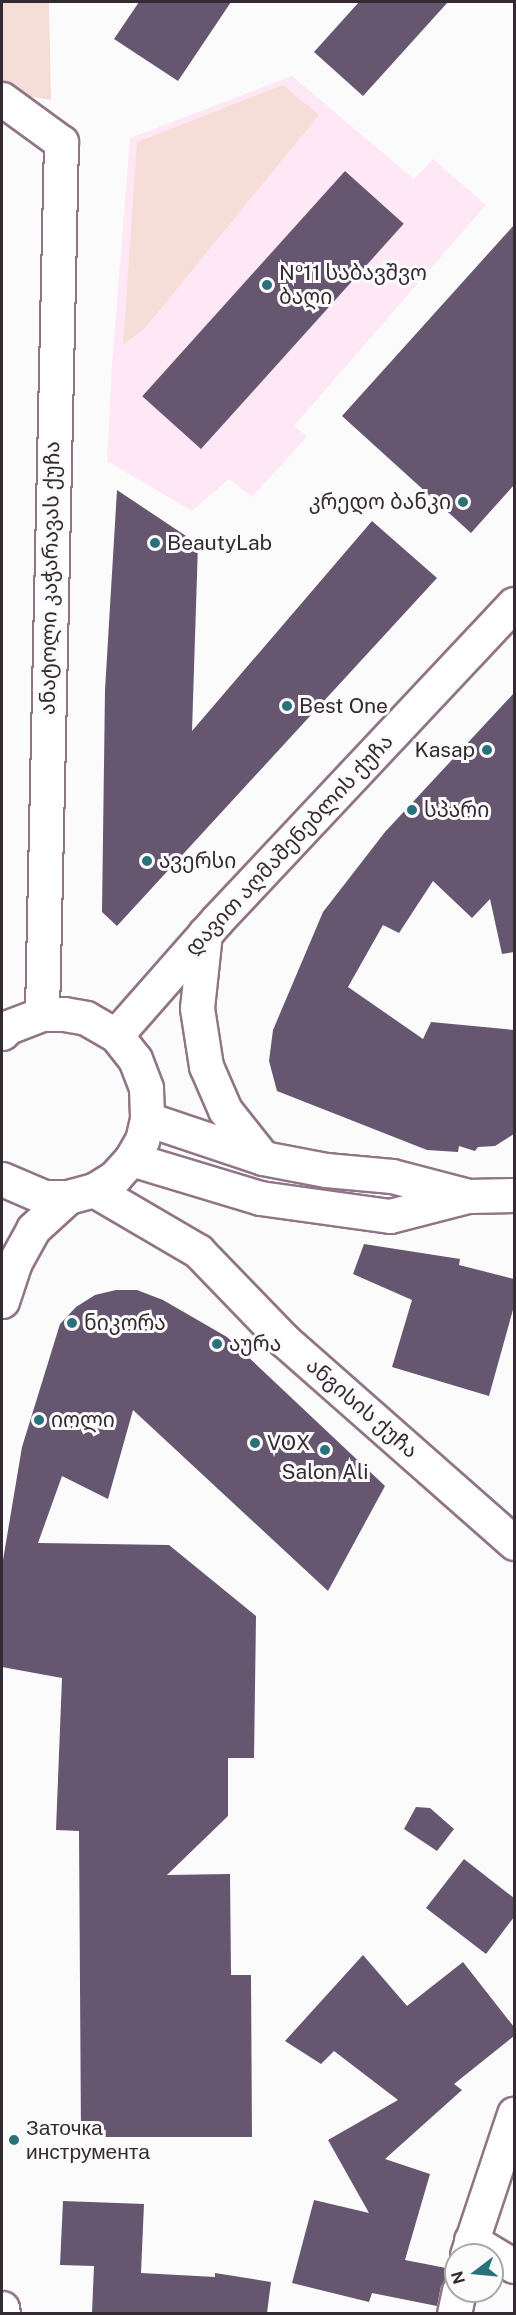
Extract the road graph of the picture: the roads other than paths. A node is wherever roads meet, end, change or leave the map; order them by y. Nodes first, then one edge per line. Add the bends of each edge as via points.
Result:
1 (2, 99) edge
2 (514, 604) edge
3 (205, 933) junction
4 (42, 1014) junction
5 (2, 1033) edge
6 (116, 1035) junction
7 (147, 1119) junction
8 (263, 1158) junction
9 (131, 1159) junction
10 (2, 1179) edge
11 (81, 1193) junction
12 (514, 1195) edge
13 (468, 1196) junction
14 (2, 1301) edge
15 (514, 1543) edge
16 (514, 2114) edge
17 (470, 2243) edge
18 (2, 2308) edge
19 (3, 2313) edge

1 - 4 street, ანატოლი კაჭარავას ქუჩა via 61,142
2 - 3 street, დავით აღმაშენებლის ქუჩა
3 - 6 street, დავით აღმაშენებლის ქუჩა
3 - 8 street via 197,1008 206,1066 225,1110
4 - 5 street
4 - 6 street via 86,1018
6 - 7 street via 135,1059 146,1088
7 - 8 street
7 - 9 street via 142,1140
8 - 13 street via 326,1170 392,1176
9 - 11 street via 115,1177
9 - 13 street via 260,1198 390,1216
10 - 11 street via 44,1197
11 - 14 street via 33,1229 15,1262
11 - 15 street, ანგისის ქუჩა via 198,1251 284,1340
12 - 13 street
16 - 17 street
18 - 19 street

